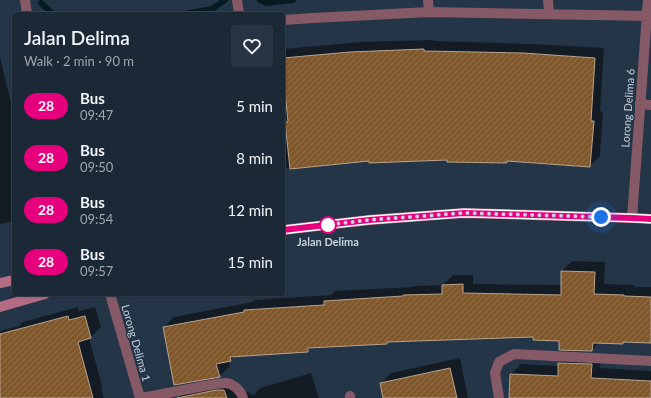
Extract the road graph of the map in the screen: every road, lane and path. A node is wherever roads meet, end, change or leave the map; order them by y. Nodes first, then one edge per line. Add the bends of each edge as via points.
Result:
1 (25, 0) edge
2 (237, 0) edge
3 (428, 0) edge
4 (548, 0) edge
5 (648, 0) edge
6 (27, 12) edge
7 (239, 12) edge
8 (429, 12) junction
9 (549, 14) junction
10 (649, 16) edge
11 (285, 20) edge
12 (640, 104) junction
13 (651, 105) edge
14 (632, 218) junction
15 (651, 219) edge
16 (285, 230) edge
17 (12, 280) edge
18 (0, 283) edge
19 (38, 296) edge
20 (111, 296) edge
21 (0, 307) edge
22 (651, 361) edge
23 (141, 398) edge
24 (243, 398) edge
25 (499, 398) edge

1 - 6 street
2 - 7 street
3 - 8 street
4 - 9 street
5 - 10 street, Lorong Delima 6
8 - 9 street
8 - 11 street
9 - 10 street
10 - 12 street, Lorong Delima 6
12 - 13 street
12 - 14 street, Lorong Delima 6
14 - 15 street
14 - 16 street via 464,213
17 - 18 street
19 - 21 street
20 - 23 street, Lorong Delima 1
22 - 25 street via 514,354 499,362 495,373
23 - 24 street via 227,383 236,387

